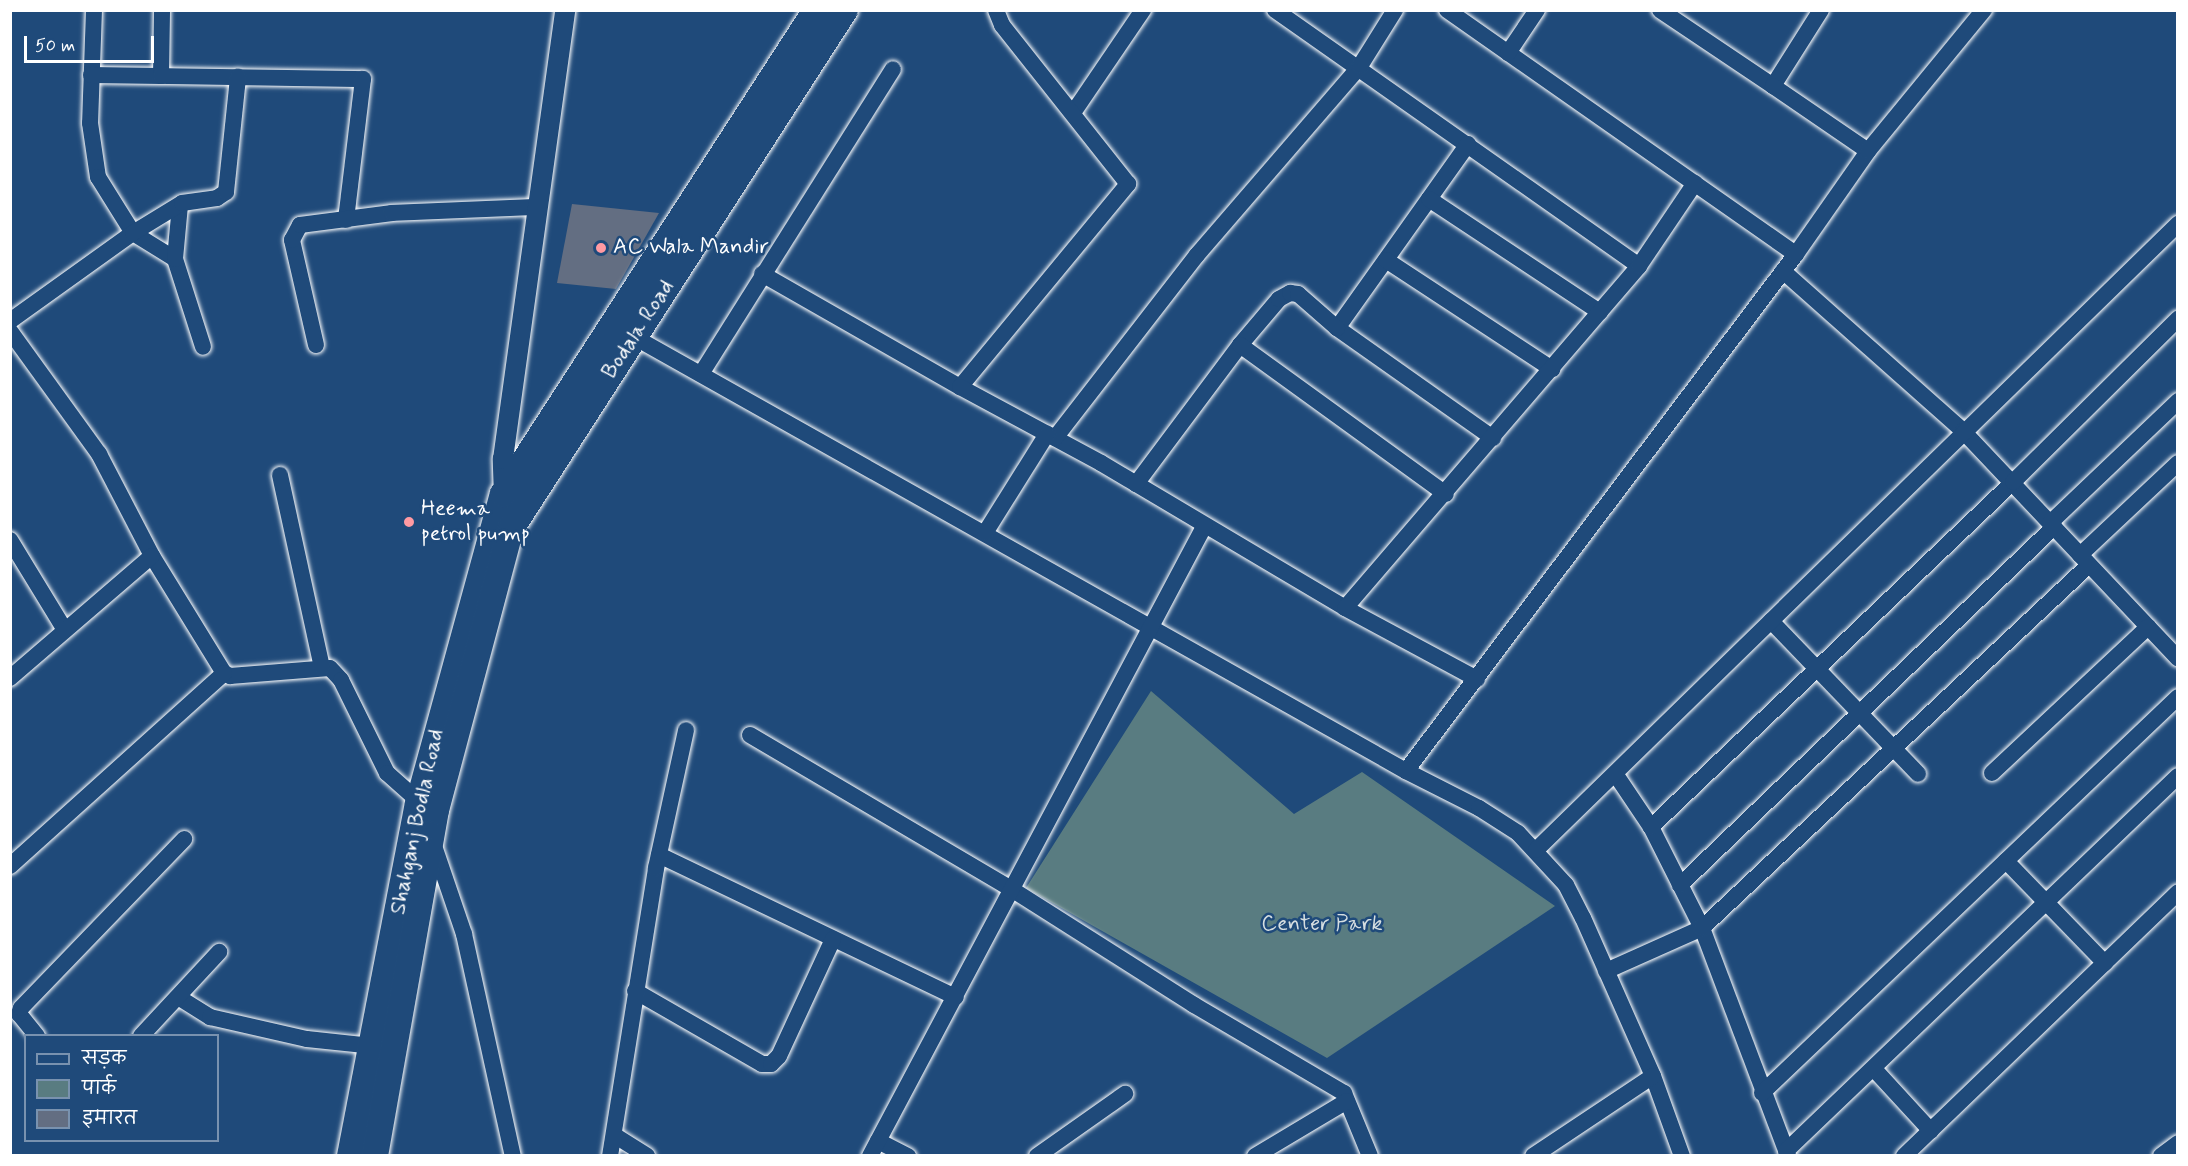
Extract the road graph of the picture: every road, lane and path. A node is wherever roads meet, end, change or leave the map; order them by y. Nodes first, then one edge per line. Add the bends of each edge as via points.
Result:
1 (94, 10) edge
2 (162, 10) edge
3 (565, 10) edge
4 (816, 10) edge
5 (845, 10) edge
6 (996, 10) edge
7 (1143, 10) edge
8 (1275, 10) edge
9 (1395, 10) edge
10 (1447, 10) edge
11 (1537, 10) edge
12 (1660, 10) edge
13 (1821, 10) edge
14 (1984, 10) edge
15 (1508, 53) junction
16 (1360, 66) junction
17 (893, 69) dead end
18 (91, 75) junction
19 (161, 76) junction
20 (238, 77) junction
21 (1773, 86) junction
22 (1073, 114) junction
23 (1468, 144) junction
24 (1868, 151) junction
25 (1695, 183) junction
26 (1429, 198) junction
27 (180, 205) junction
28 (538, 207) junction
29 (346, 220) junction
30 (2178, 225) edge
31 (133, 233) junction
32 (1796, 254) junction
33 (174, 259) junction
34 (1386, 260) junction
35 (1639, 266) junction
36 (1783, 271) junction
37 (762, 274) junction
38 (1600, 312) junction
39 (2178, 319) edge
40 (10, 321) edge
41 (1337, 328) junction
42 (10, 331) edge
43 (623, 331) junction
44 (316, 345) dead end
45 (1240, 345) junction
46 (203, 348) dead end
47 (1552, 369) junction
48 (701, 374) junction
49 (960, 387) junction
50 (2178, 401) edge
51 (1963, 431) junction
52 (1051, 436) junction
53 (1493, 438) junction
54 (2178, 463) edge
55 (280, 475) dead end
56 (2013, 482) junction
57 (1136, 484) junction
58 (503, 494) junction
59 (1446, 494) junction
60 (1205, 525) junction
61 (2052, 525) junction
62 (511, 529) junction
63 (985, 533) junction
64 (10, 540) edge
65 (152, 556) junction
66 (2085, 560) junction
67 (1345, 608) junction
68 (1771, 621) junction
69 (1151, 624) junction
70 (2148, 627) junction
71 (65, 630) junction
72 (2178, 658) edge
73 (321, 667) junction
74 (1816, 668) junction
75 (224, 673) junction
76 (10, 678) edge
77 (1476, 678) junction
78 (2178, 697) edge
79 (1860, 713) junction
80 (686, 730) dead end
81 (750, 735) dead end
82 (1892, 747) junction
83 (1407, 771) junction
84 (1992, 773) dead end
85 (1918, 774) dead end
86 (1616, 775) junction
87 (2178, 776) edge
88 (427, 807) junction
89 (1651, 827) junction
90 (431, 837) junction
91 (184, 839) dead end
92 (1536, 850) junction
93 (659, 855) junction
94 (2006, 861) junction
95 (10, 866) edge
96 (1680, 885) junction
97 (1013, 890) junction
98 (2178, 892) edge
99 (2047, 903) junction
100 (1702, 928) junction
101 (833, 939) junction
102 (219, 952) dead end
103 (2105, 963) junction
104 (1606, 971) junction
105 (635, 991) junction
106 (178, 997) junction
107 (956, 997) junction
108 (36, 1034) edge
109 (142, 1034) edge
110 (372, 1046) junction
111 (1874, 1069) junction
112 (1653, 1076) junction
113 (1762, 1093) junction
114 (1125, 1094) dead end
115 (1347, 1101) junction
116 (1931, 1131) junction
117 (614, 1135) junction
118 (2178, 1143) edge
119 (874, 1148) edge
120 (1787, 1153) edge
121 (350, 1155) edge
122 (375, 1155) edge
123 (513, 1155) edge
124 (610, 1155) edge
125 (647, 1155) edge
126 (908, 1155) edge
127 (1036, 1155) edge
128 (1255, 1155) edge
129 (1370, 1155) edge
130 (1533, 1155) edge
131 (1682, 1155) edge
132 (1904, 1155) edge
133 (2161, 1155) edge

1 - 18 street
2 - 19 street
3 - 28 street
4 - 43 main road, Bodala Road
5 - 43 main road, Bodala Road
6 - 22 street via 1002,25
7 - 22 street
8 - 16 street
9 - 16 street
10 - 15 street
11 - 15 street
12 - 21 street
13 - 21 street
14 - 24 street
15 - 25 street
16 - 23 street
16 - 52 street via 1197,255
17 - 37 street
18 - 19 street
18 - 31 street via 90,123 98,177
19 - 20 street
20 - 27 street via 229,187 217,198
20 - 29 street via 363,79
21 - 24 street
22 - 49 street via 1127,181 1127,187
23 - 26 street
23 - 35 street
24 - 32 street
25 - 32 street
25 - 35 street
26 - 34 street
26 - 38 street
27 - 31 street
27 - 33 street
28 - 29 street via 392,213
28 - 58 street via 503,459
29 - 44 street via 307,222 293,233
30 - 51 street
31 - 33 street
31 - 40 street
32 - 36 street
33 - 46 street
34 - 41 street
34 - 47 street
35 - 38 street
36 - 51 street
36 - 77 street
37 - 48 street
37 - 49 street
38 - 47 street
39 - 56 street
41 - 45 street via 1298,294 1290,293 1279,298
41 - 53 street
42 - 65 street via 94,447
43 - 48 street
43 - 58 main road, Bodala Road
43 - 62 main road, Bodala Road
45 - 57 street
45 - 59 street
47 - 53 street
48 - 63 street
49 - 52 street
50 - 61 street
51 - 56 street
51 - 68 street
52 - 57 street
52 - 63 street
53 - 59 street
54 - 66 street
55 - 73 street
56 - 61 street
56 - 74 street
57 - 60 street
58 - 62 street
58 - 88 main road, Shahganj Bodla Road
59 - 67 street
60 - 67 street
60 - 69 street
61 - 66 street
61 - 79 street
62 - 88 main road, Shahganj Bodla Road
63 - 69 street
64 - 71 street
65 - 71 street
65 - 75 street
66 - 70 street
66 - 82 street
67 - 77 street
68 - 74 street
68 - 86 street
69 - 83 street
69 - 97 street
70 - 72 street
70 - 84 street
71 - 76 street
73 - 75 street via 230,676
73 - 88 street via 330,668 341,680 387,773
74 - 79 street
74 - 89 street
75 - 95 street
77 - 83 street
78 - 94 street
79 - 82 street
79 - 96 street
80 - 93 street
81 - 97 street
82 - 85 street
82 - 100 street
83 - 92 street via 1479,808
86 - 89 street
86 - 92 street
87 - 99 street
88 - 90 main road, Shahganj Bodla Road
88 - 110 main road, Shahganj Bodla Road
89 - 96 street
90 - 122 main road, Shahganj Bodla Road
90 - 123 street via 464,934
91 - 108 street via 21,1008 19,1014
92 - 104 street via 1566,885
93 - 101 street
93 - 105 street
94 - 99 street
94 - 113 street
96 - 100 street
97 - 107 street
97 - 115 street via 1194,1005 1344,1093
98 - 103 street
99 - 103 street
99 - 111 street
100 - 104 street
100 - 113 street
101 - 105 street via 771,1064 762,1064
101 - 107 street
102 - 106 street
103 - 116 street
104 - 112 street
105 - 117 street
106 - 109 street
106 - 110 street via 210,1017 306,1039
107 - 119 street
110 - 121 main road, Shahganj Bodla Road
111 - 116 street
111 - 120 street
112 - 130 street
112 - 131 street
113 - 120 street
114 - 127 street
115 - 128 street
115 - 129 street
116 - 132 street
117 - 124 street
117 - 125 street
118 - 133 street
119 - 126 street

